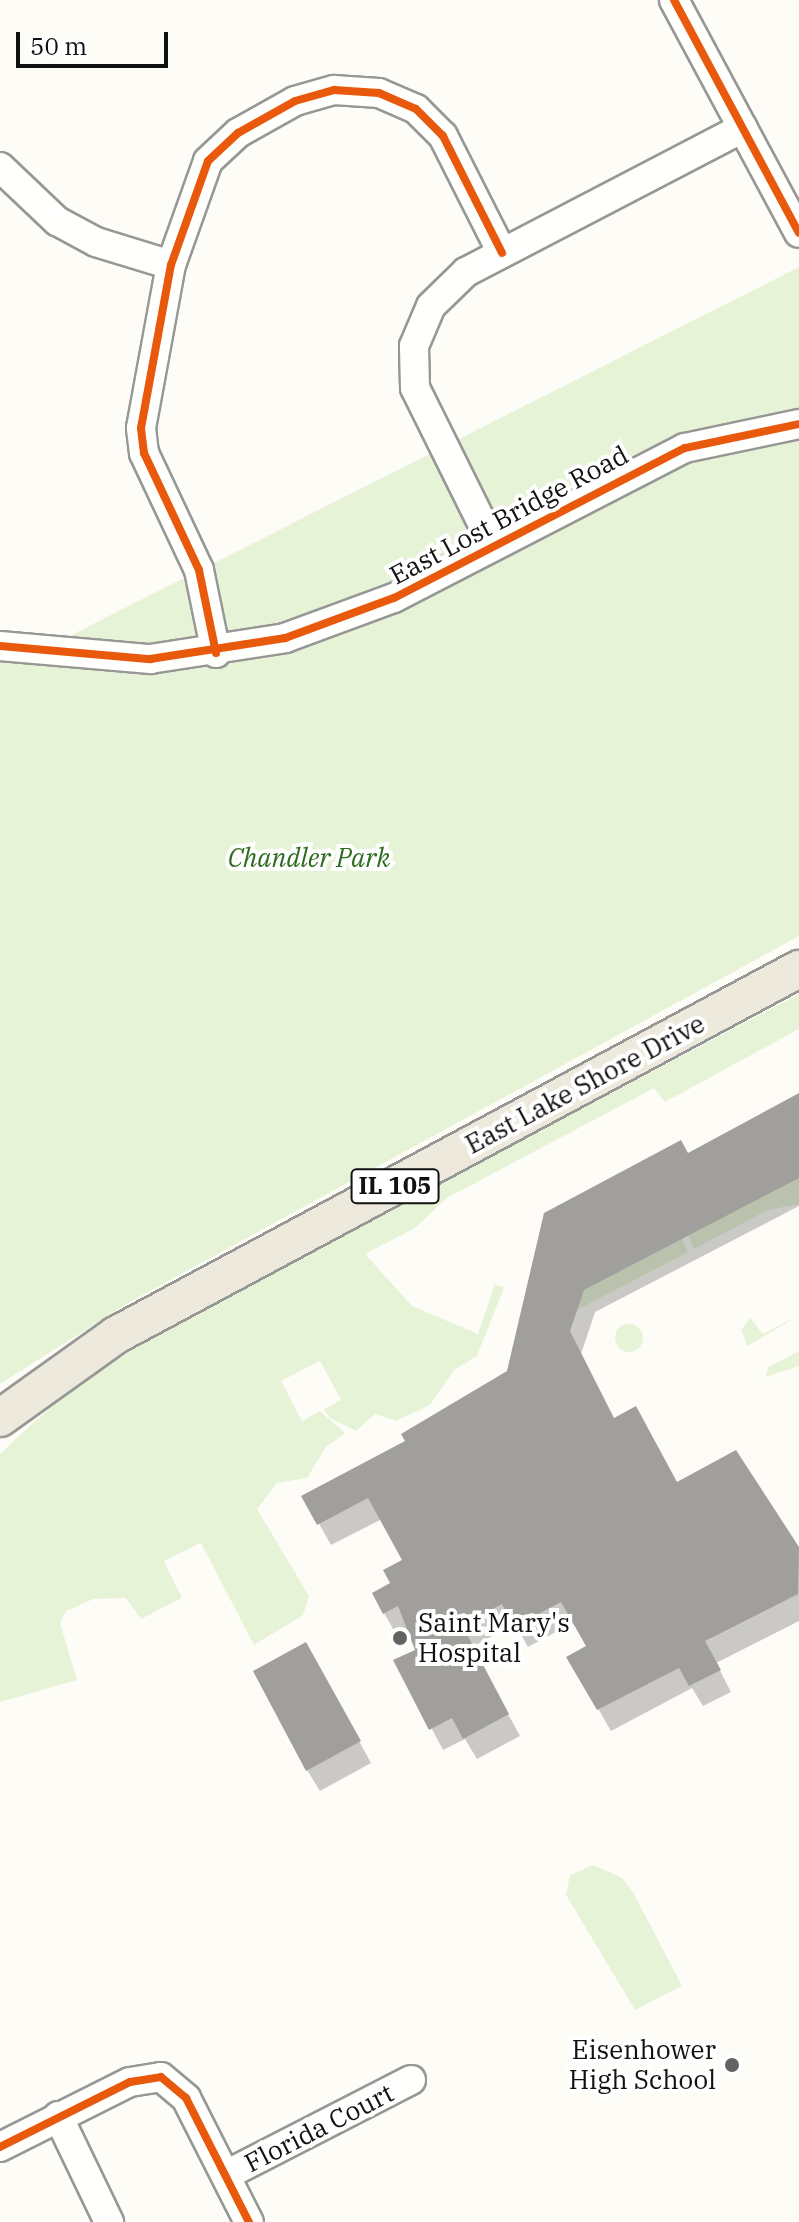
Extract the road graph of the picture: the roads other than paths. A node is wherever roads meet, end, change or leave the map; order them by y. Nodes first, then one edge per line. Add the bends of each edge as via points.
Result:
1 (674, 0) edge
2 (743, 128) junction
3 (0, 167) edge
4 (799, 233) edge
5 (502, 253) junction
6 (171, 265) junction
7 (799, 424) edge
8 (493, 545) junction
9 (0, 646) edge
10 (216, 653) junction
11 (799, 969) edge
12 (0, 1418) edge
13 (411, 2080) dead end
14 (58, 2116) junction
15 (0, 2147) edge
16 (226, 2175) junction
17 (109, 2222) edge
18 (249, 2222) edge

1 - 2 street
2 - 4 street
2 - 5 street
3 - 6 street via 57,221 96,242
5 - 6 street via 431,121 396,98 357,89 295,101 221,146 200,174
5 - 8 street via 466,272 431,306 413,366 423,410
6 - 10 street via 141,440 199,570
7 - 8 street, East Lost Bridge Road via 685,448
8 - 10 street, East Lost Bridge Road via 361,613
9 - 10 street, East Lost Bridge Road via 114,658
11 - 12 main road, East Lake Shore Drive / IL 105 via 116,1335
13 - 16 street, Florida Court
14 - 15 street
14 - 16 street via 130,2082 161,2077 186,2098
14 - 17 street
16 - 18 street

